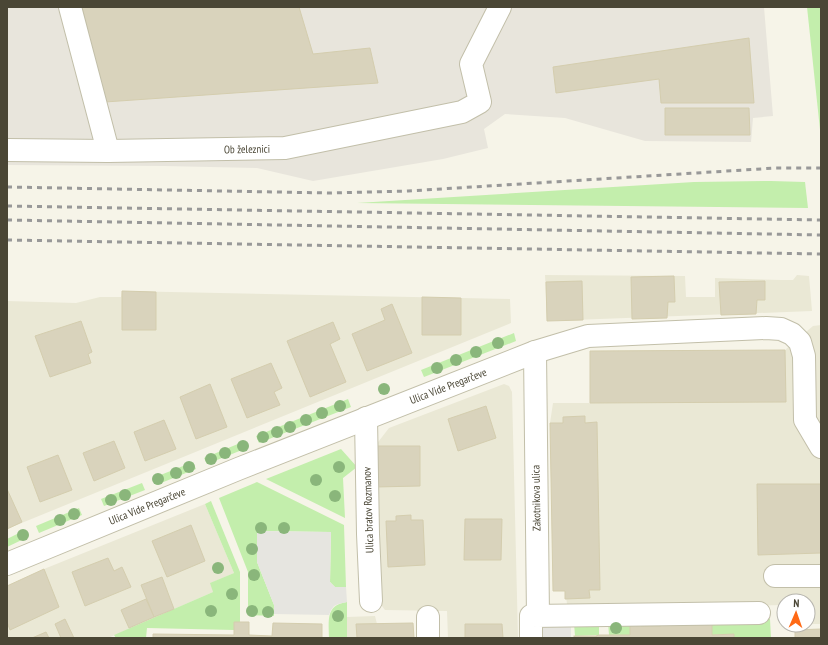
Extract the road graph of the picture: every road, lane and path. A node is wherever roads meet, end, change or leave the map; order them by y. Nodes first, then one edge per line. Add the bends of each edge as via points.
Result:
1 (70, 7) edge
2 (500, 7) edge
3 (7, 150) edge
4 (108, 151) junction
5 (534, 352) junction
6 (366, 418) junction
7 (821, 447) edge
8 (7, 564) edge
9 (775, 576) dead end
10 (821, 576) edge
11 (372, 601) dead end
12 (759, 613) dead end
13 (538, 616) junction
14 (531, 638) edge

1 - 4 street
2 - 4 street, Ob železnici via 471,64 480,102 462,112 285,148
3 - 4 street, Ob železnici
5 - 6 street, Ulica Vide Pregarčeve
5 - 7 street, Ulica Vide Pregarčeve via 588,336 781,329 792,334 800,342 804,356 805,420
5 - 13 street, Zakotnikova ulica
6 - 8 street, Ulica Vide Pregarčeve
6 - 11 street, Ulica bratov Rozmanov
9 - 10 street
12 - 13 street
13 - 14 street, Zakotnikova ulica via 531,616

